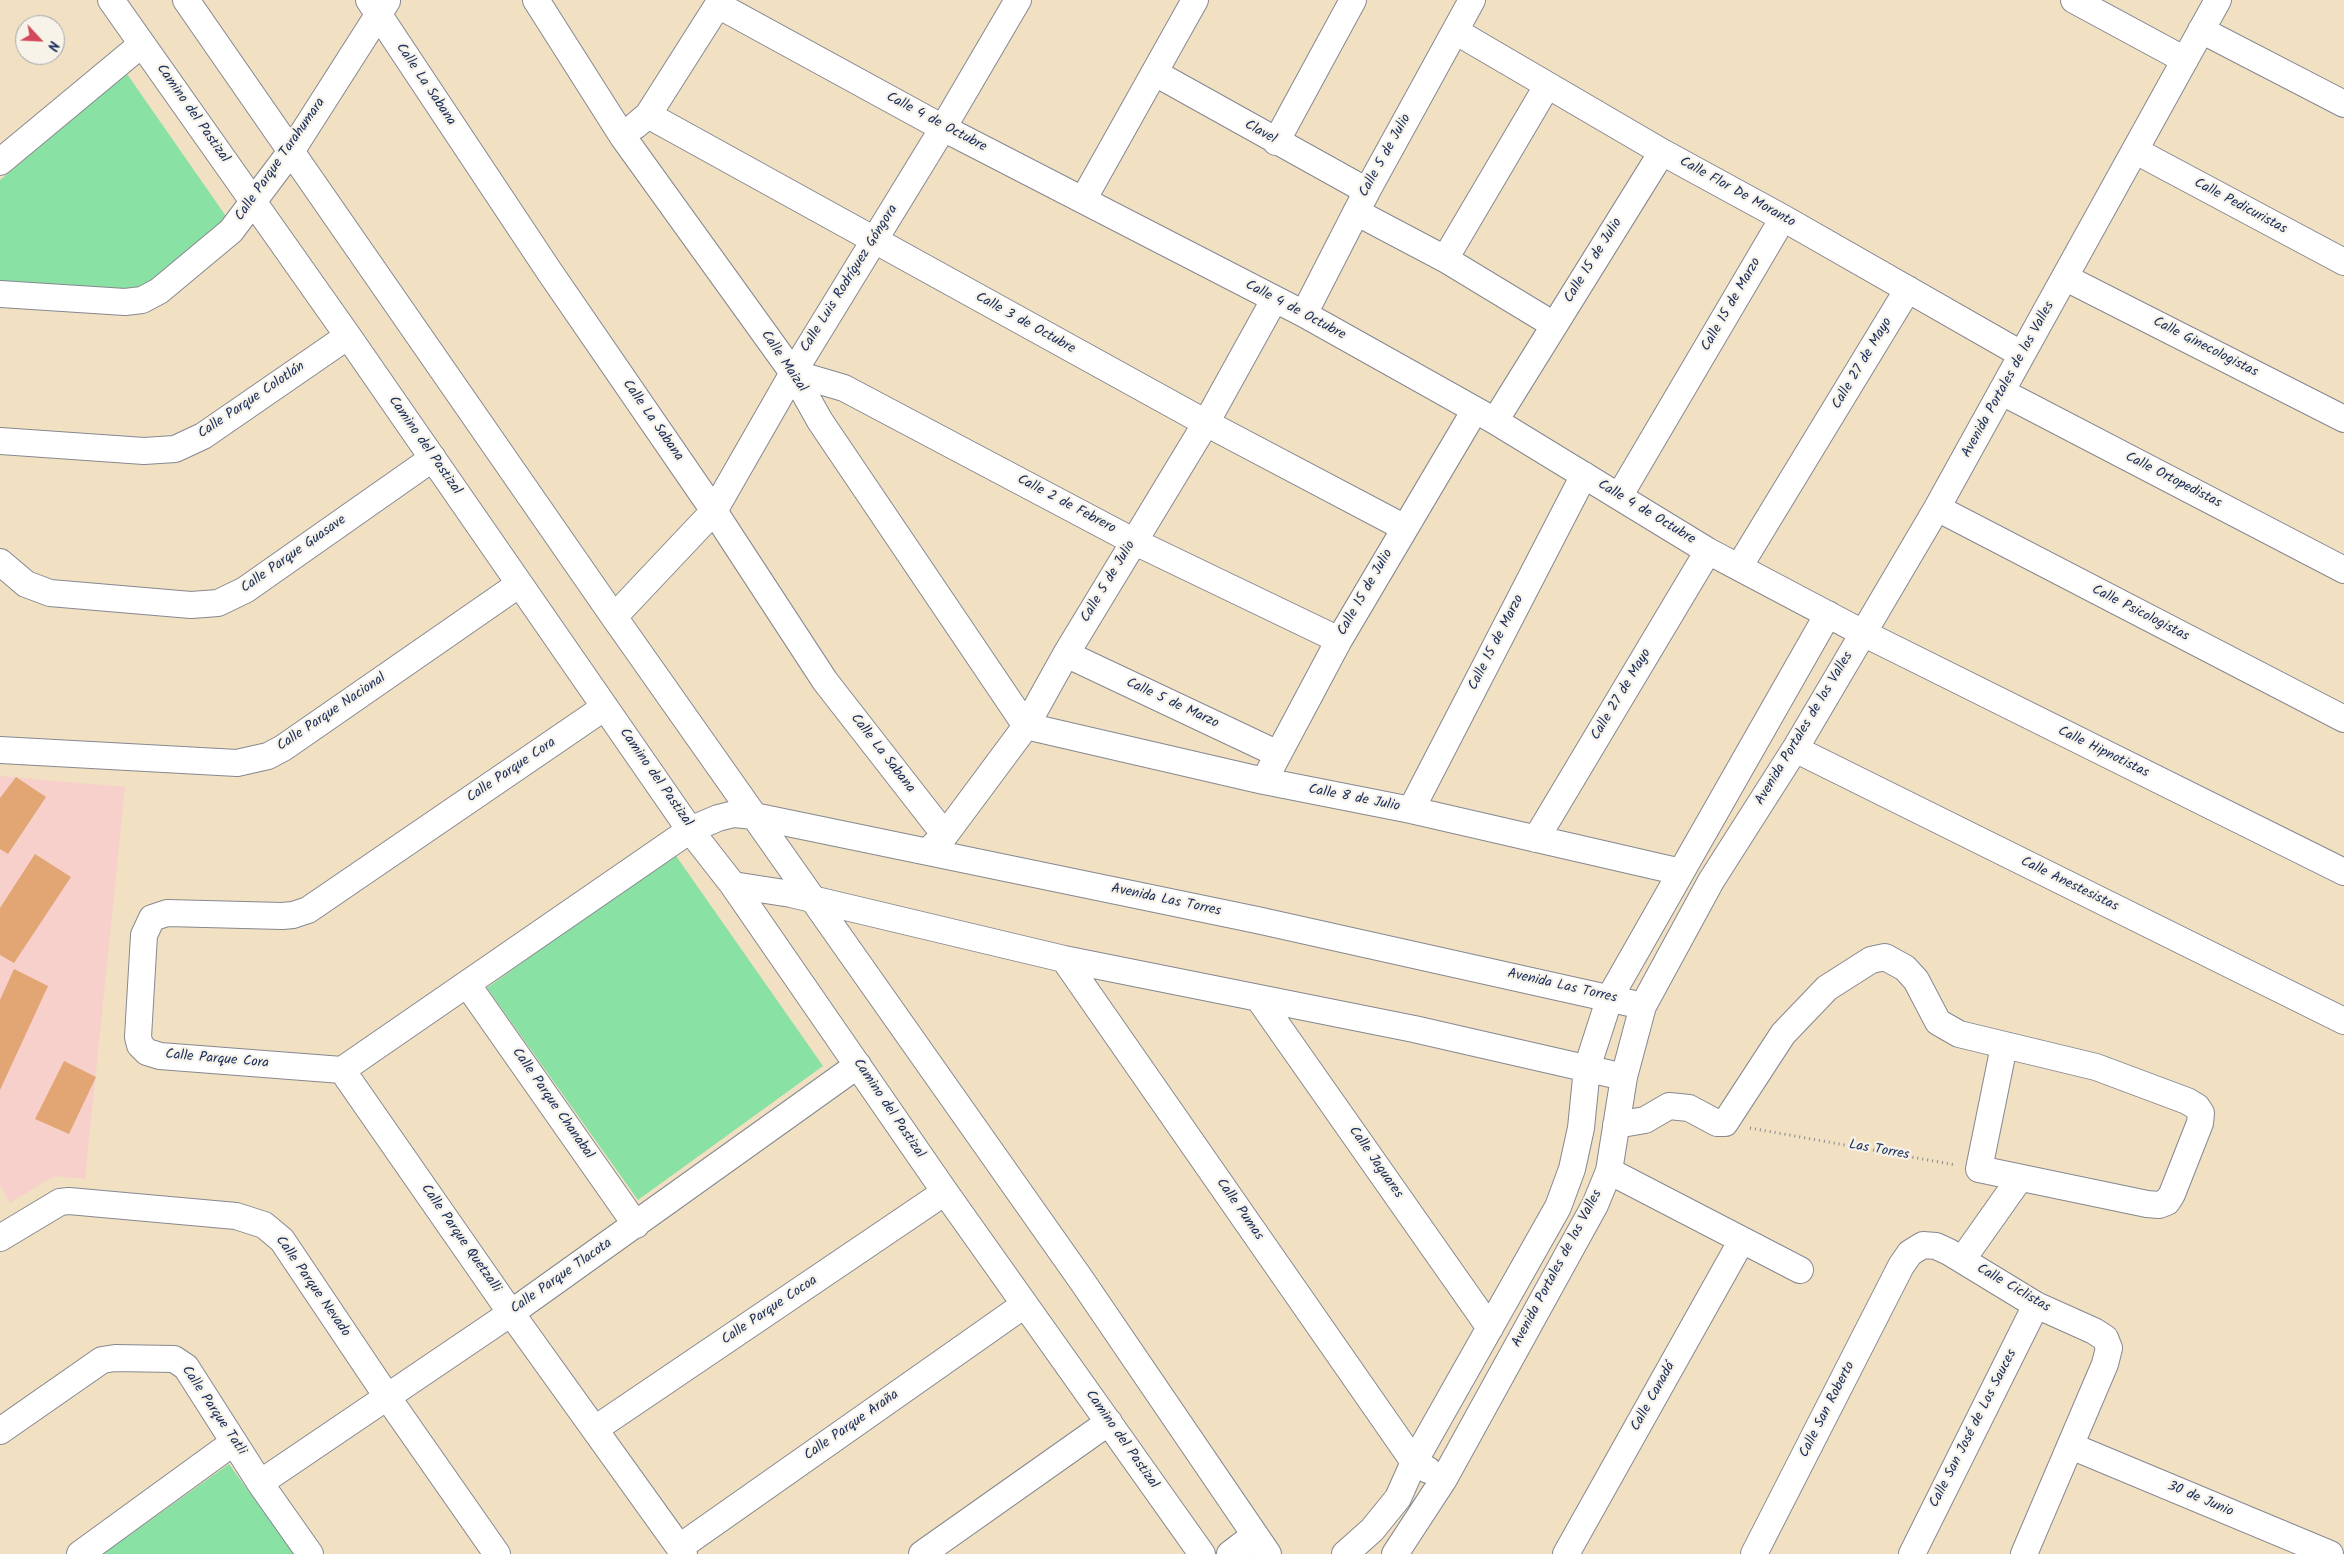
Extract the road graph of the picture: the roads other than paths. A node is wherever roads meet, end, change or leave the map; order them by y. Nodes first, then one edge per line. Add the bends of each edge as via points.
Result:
1 (111, 0) edge
2 (186, 0) edge
3 (1195, 0) edge
4 (1353, 0) edge
5 (1472, 0) edge
6 (2074, 0) edge
7 (2218, 0) edge
8 (1014, 1) edge
9 (720, 2) edge
10 (379, 5) edge
11 (546, 5) edge
12 (2201, 30) junction
13 (1455, 32) junction
14 (142, 44) junction
15 (2185, 60) junction
16 (1154, 73) junction
17 (1547, 86) junction
18 (2344, 104) edge
19 (648, 115) junction
20 (943, 128) junction
21 (623, 136) junction
22 (1276, 142) junction
23 (292, 150) junction
24 (1662, 152) junction
25 (2136, 152) junction
26 (0, 162) edge
27 (1082, 200) junction
28 (1361, 201) junction
29 (253, 202) junction
30 (1783, 218) junction
31 (874, 240) junction
32 (1445, 259) junction
33 (2344, 262) edge
34 (2066, 278) junction
35 (1908, 289) junction
36 (0, 294) edge
37 (1274, 300) junction
38 (1304, 314) junction
39 (1554, 325) junction
40 (348, 336) junction
41 (2021, 354) junction
42 (793, 372) junction
43 (2002, 392) junction
44 (1485, 415) junction
45 (2344, 419) edge
46 (1206, 423) junction
47 (0, 441) edge
48 (433, 458) junction
49 (1584, 476) junction
50 (1620, 495) junction
51 (1936, 508) junction
52 (714, 511) junction
53 (1405, 528) junction
54 (1133, 541) junction
55 (1708, 551) junction
56 (0, 562) edge
57 (1739, 567) junction
58 (2344, 570) edge
59 (518, 585) junction
60 (1828, 614) junction
61 (614, 617) junction
62 (1863, 633) junction
63 (1339, 640) junction
64 (1066, 654) junction
65 (605, 707) junction
66 (2344, 719) edge
67 (1026, 726) junction
68 (1795, 749) junction
69 (0, 750) edge
70 (1278, 754) junction
71 (1264, 781) junction
72 (1411, 810) junction
73 (754, 816) junction
74 (690, 830) junction
75 (1536, 839) junction
76 (936, 843) junction
77 (1681, 872) junction
78 (2344, 872) edge
79 (733, 885) junction
80 (813, 901) junction
81 (1064, 959) junction
82 (467, 984) junction
83 (1610, 997) junction
84 (1259, 999) junction
85 (1643, 1006) junction
86 (2344, 1021) edge
87 (2004, 1046) junction
88 (858, 1065) junction
89 (1587, 1068) junction
90 (342, 1070) junction
91 (1624, 1077) junction
92 (1616, 1126) junction
93 (1609, 1171) junction
94 (2020, 1178) junction
95 (945, 1192) junction
96 (636, 1225) junction
97 (2, 1232) edge
98 (1742, 1240) junction
99 (1962, 1260) junction
100 (1901, 1266) joint
101 (1800, 1270) dead end
102 (2036, 1304) junction
103 (1024, 1305) junction
104 (512, 1313) junction
105 (1490, 1328) junction
106 (388, 1398) junction
107 (1109, 1422) junction
108 (595, 1430) junction
109 (0, 1431) edge
110 (234, 1442) junction
111 (2071, 1446) junction
112 (1414, 1462) junction
113 (1444, 1479) junction
114 (260, 1483) junction
115 (1262, 1544) edge
116 (682, 1551) edge
117 (1397, 1553) edge
118 (80, 1554) edge
119 (310, 1554) edge
120 (497, 1554) edge
121 (922, 1554) edge
122 (1202, 1554) edge
123 (1230, 1554) edge
124 (1345, 1554) edge
125 (1566, 1554) edge
126 (1754, 1554) edge
127 (1912, 1554) edge
128 (2024, 1554) edge
129 (2330, 1554) edge

1 - 14 street, Camino del Pastizal
2 - 23 street
3 - 16 street
4 - 22 street
5 - 13 street, Calle 5 de Julio
6 - 15 street
7 - 12 street, Avenida Portales de los Valles
8 - 20 street, Calle Luis Rodríguez Góngora
9 - 19 street
9 - 20 street, Calle 4 de Octubre
10 - 23 street, Calle Parque Tarahumara
10 - 52 street, Calle La Sabana via 549,271
11 - 21 street, Calle Maizal
12 - 15 street, Avenida Portales de los Valles
12 - 18 street
13 - 17 street, Calle Flor De Moranto
13 - 28 street, Calle 5 de Julio
14 - 26 street
14 - 29 street, Camino del Pastizal
15 - 25 street, Avenida Portales de los Valles
16 - 22 street, Clavel
16 - 27 street
17 - 24 street, Calle Flor De Moranto
17 - 32 street
19 - 21 street
19 - 31 street, Calle 3 de Octubre
20 - 27 street, Calle 4 de Octubre
20 - 31 street, Calle Luis Rodríguez Góngora
21 - 42 street, Calle Maizal
22 - 28 street, Clavel
23 - 29 street, Calle Parque Tarahumara
23 - 61 street
24 - 30 street, Calle Flor De Moranto
24 - 39 street, Calle 15 de Julio
25 - 33 street, Calle Pedicuristas
25 - 34 street, Avenida Portales de los Valles
27 - 37 street, Calle 4 de Octubre
28 - 32 street, Clavel
28 - 38 street, Calle 5 de Julio
29 - 36 street, Calle Parque Tarahumara via 231,231 159,291 142,300 125,302
29 - 40 street, Camino del Pastizal
30 - 35 street, Calle Flor De Moranto
30 - 50 street, Calle 15 de Marzo
31 - 42 street, Calle Luis Rodríguez Góngora
31 - 46 street, Calle 3 de Octubre
32 - 39 street, Clavel
34 - 41 street, Avenida Portales de los Valles
34 - 45 street, Calle Ginecologistas
35 - 41 street, Calle Flor De Moranto
35 - 57 street, Calle 27 de Mayo
37 - 38 street, Calle 4 de Octubre
37 - 46 street, Calle 5 de Julio
38 - 44 street, Calle 4 de Octubre
39 - 44 street, Calle 15 de Julio
40 - 47 street, Calle Parque Colotlán via 203,436 175,449 144,451
40 - 48 street, Camino del Pastizal
41 - 43 street, Avenida Portales de los Valles
42 - 52 street, Calle Luis Rodríguez Góngora
42 - 54 street, Calle 2 de Febrero via 844,388
42 - 67 street, Calle Maizal via 820,421
43 - 51 street, Avenida Portales de los Valles
43 - 58 street, Calle Ortopedistas
44 - 49 street, Calle 4 de Octubre
44 - 53 street, Calle 15 de Julio
46 - 53 street, Calle 3 de Octubre
46 - 54 street, Calle 5 de Julio
48 - 56 street, Calle Parque Guasave via 245,590 218,603 191,604 50,593 26,584
48 - 59 street, Camino del Pastizal
49 - 50 street, Calle 4 de Octubre
49 - 72 street, Calle 15 de Marzo
50 - 55 street, Calle 4 de Octubre
51 - 62 street, Avenida Portales de los Valles
51 - 66 street, Calle Psicologistas
52 - 61 street, Calle Luis Rodríguez Góngora
52 - 76 street, Calle La Sabana
53 - 63 street, Calle 15 de Julio
54 - 63 street, Calle 2 de Febrero
54 - 64 street, Calle 5 de Julio
55 - 57 street, Calle 4 de Octubre
55 - 75 street, Calle 27 de Mayo
57 - 60 street, Calle 4 de Octubre
59 - 65 street, Camino del Pastizal
59 - 69 street, Calle Parque Nacional via 268,756 237,763
60 - 62 street, Calle 4 de Octubre
60 - 77 street, Avenida Portales de los Valles
61 - 73 street
62 - 68 street, Avenida Portales de los Valles
62 - 78 street, Calle Hipnotistas
63 - 70 street, Calle 15 de Julio
64 - 67 street, Calle 5 de Julio
64 - 70 street, Calle 5 de Marzo
65 - 74 street, Camino del Pastizal
65 - 90 street, Calle Parque Cora via 308,910 293,916 167,913 149,921 144,935 138,1037 147,1052 160,1056
67 - 71 street, Calle 8 de Julio
67 - 76 street, Calle 5 de Julio
68 - 85 street, Avenida Portales de los Valles via 1711,881
68 - 86 street, Calle Anestesistas
70 - 71 street, Calle 15 de Julio
71 - 72 street, Calle 8 de Julio
72 - 75 street, Calle 8 de Julio
73 - 74 street, Avenida Las Torres via 734,814
73 - 76 street, Avenida Las Torres
73 - 80 street
74 - 79 street, Camino del Pastizal
74 - 82 street
75 - 77 street, Calle 8 de Julio
76 - 83 street, Avenida Las Torres via 1258,920
77 - 83 street, Avenida Portales de los Valles
79 - 80 street
79 - 88 street, Camino del Pastizal
80 - 81 street
80 - 115 street via 1082,1281
81 - 84 street
81 - 112 street, Calle Pumas
82 - 90 street
82 - 96 street, Calle Parque Chanabal
83 - 85 street, Avenida Las Torres
83 - 89 street, Avenida Portales de los Valles
84 - 89 street via 1414,1029
84 - 105 street, Calle Jaguares
85 - 91 street, Avenida Portales de los Valles
87 - 92 street via 1960,1034 1938,1022 1916,980 1905,968 1885,957 1871,960 1827,988 1783,1034 1725,1123 1717,1123 1688,1108 1669,1106 1645,1120
87 - 94 street via 1980,1169
87 - 94 street via 2096,1067 2187,1101 2201,1113 2172,1194 2160,1205
88 - 95 street, Camino del Pastizal
88 - 96 street, Calle Parque Tlacota
89 - 91 street
89 - 105 street, Avenida Portales de los Valles via 1581,1128 1572,1169 1558,1208
90 - 104 street, Calle Parque Quetzalli
91 - 92 street, Avenida Portales de los Valles
92 - 93 street, Avenida Portales de los Valles
93 - 98 street
93 - 113 street, Avenida Portales de los Valles via 1595,1206
94 - 99 street
95 - 103 street, Camino del Pastizal
95 - 108 street, Calle Parque Cocoa
96 - 104 street, Calle Parque Tlacota
97 - 106 street, Calle Parque Nevado via 68,1201 254,1220 282,1240
98 - 101 street
98 - 125 street, Calle Canadá
99 - 100 street, Calle Ciclistas via 1936,1246 1923,1245 1910,1253
99 - 102 street, Calle Ciclistas
100 - 126 street, Calle San Roberto
102 - 111 street, Calle Ciclistas via 2094,1331 2105,1338 2110,1348
102 - 127 street, Calle San José de Los Sauces
103 - 107 street, Camino del Pastizal
103 - 116 street, Calle Parque Araña
104 - 106 street, Calle Parque Tlacota
104 - 108 street, Calle Parque Quetzalli
105 - 112 street, Avenida Portales de los Valles
106 - 114 street, Calle Parque Tlacota
106 - 120 street, Calle Parque Nevado
107 - 121 street
107 - 122 street, Camino del Pastizal
108 - 116 street, Calle Parque Quetzalli
109 - 110 street, Calle Parque Tatli via 102,1360 174,1359 186,1367
110 - 114 street, Calle Parque Tatli
110 - 118 street
111 - 128 street, Calle Ciclistas
111 - 129 street, 30 de Junio
112 - 113 street
112 - 124 street, Avenida Portales de los Valles via 1398,1498 1372,1530
113 - 117 street, Avenida Portales de los Valles
114 - 119 street, Calle Parque Tatli
115 - 123 street

